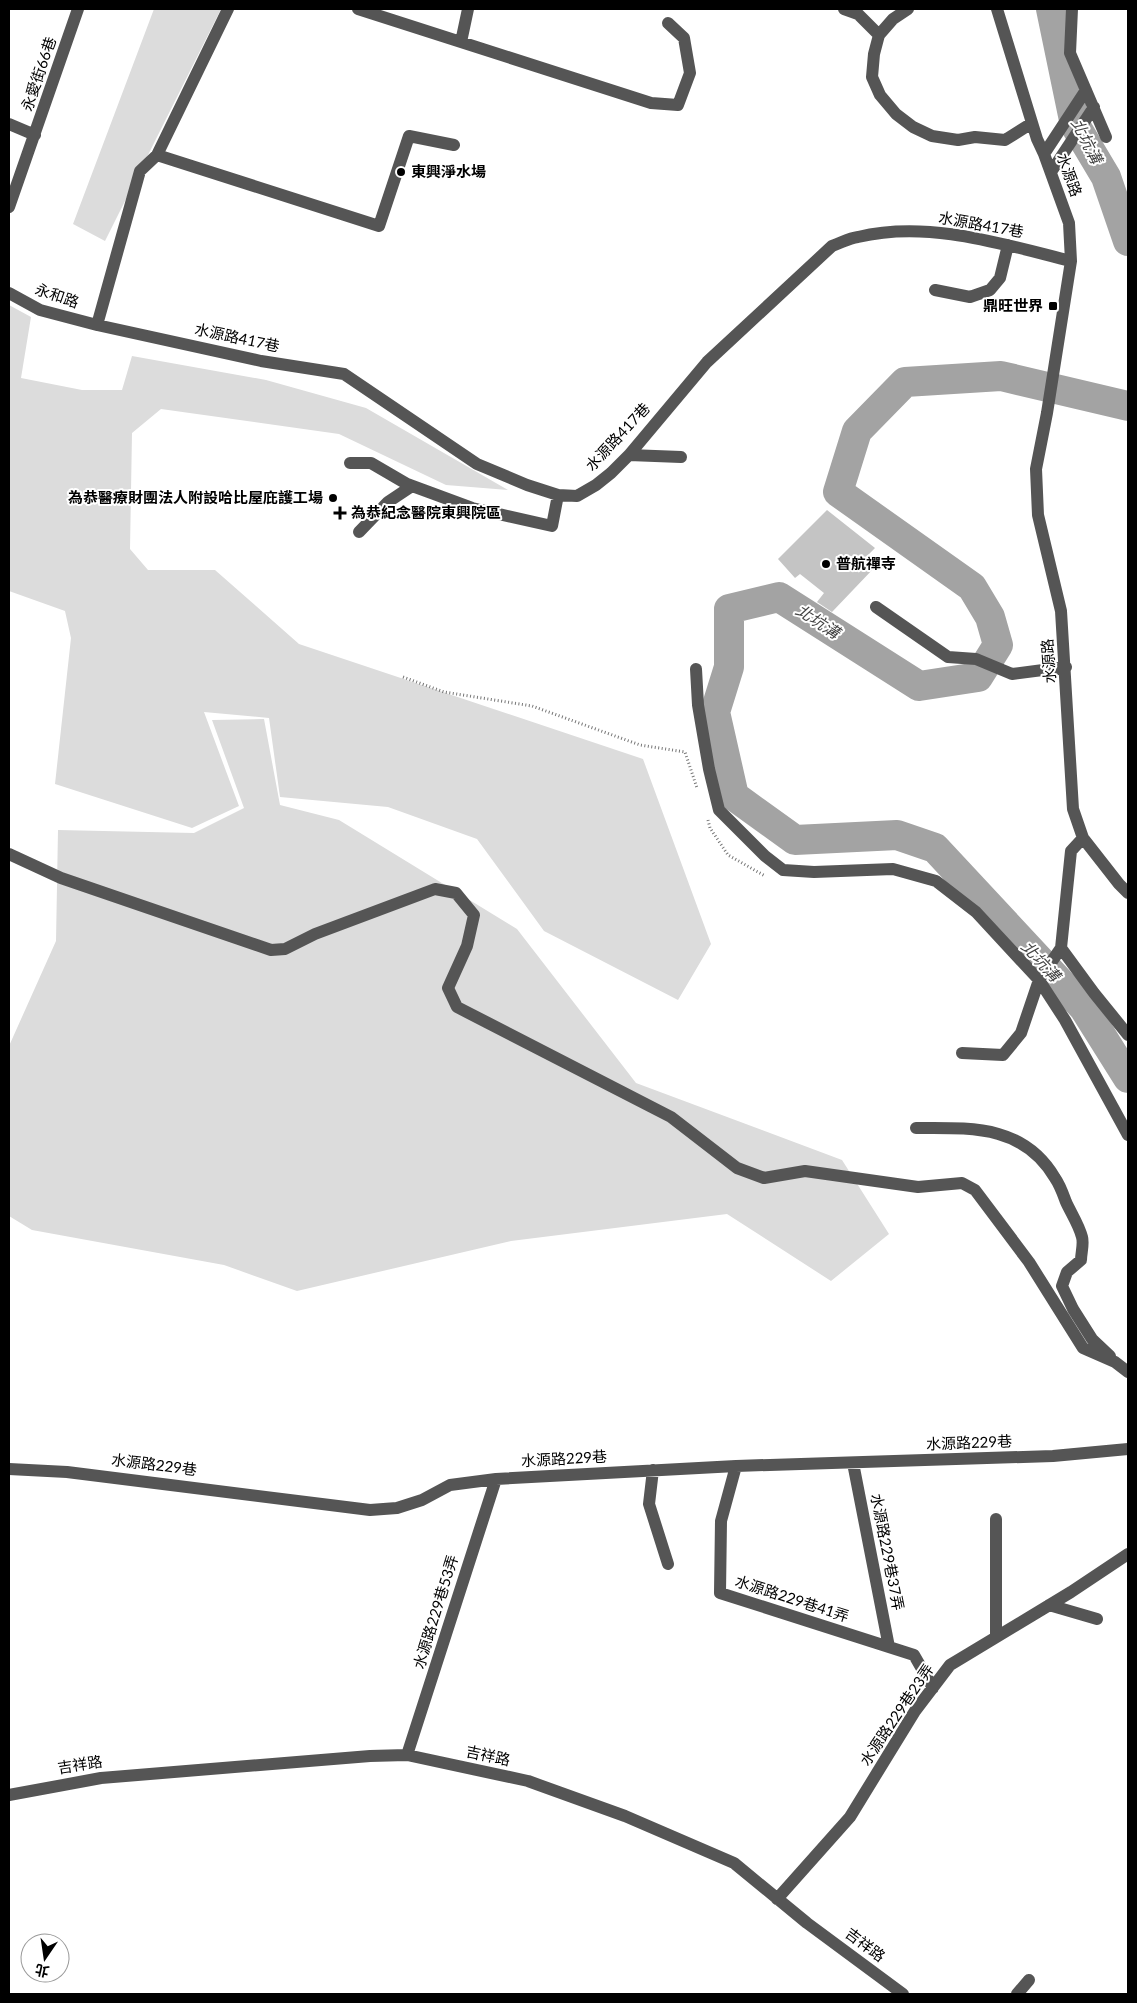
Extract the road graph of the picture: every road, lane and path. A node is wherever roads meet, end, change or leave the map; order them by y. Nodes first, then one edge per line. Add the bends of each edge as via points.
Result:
1 (78, 9) edge
2 (228, 9) edge
3 (358, 9) edge
4 (468, 9) edge
5 (844, 9) edge
6 (908, 9) edge
7 (997, 9) edge
8 (1072, 9) edge
9 (668, 23) dead end
10 (879, 35) junction
11 (461, 42) junction
12 (1086, 90) junction
13 (1094, 107) junction
14 (1032, 123) junction
15 (9, 124) edge
16 (35, 135) junction
17 (1106, 137) dead end
18 (454, 146) dead end
19 (1044, 154) junction
20 (157, 155) junction
21 (1051, 172) junction
22 (9, 207) edge
23 (1008, 245) junction
24 (1071, 261) junction
25 (935, 290) dead end
26 (9, 293) edge
27 (97, 325) junction
28 (628, 454) junction
29 (682, 457) dead end
30 (350, 463) dead end
31 (412, 486) junction
32 (558, 496) junction
33 (359, 532) dead end
34 (876, 607) dead end
35 (1066, 667) junction
36 (696, 669) dead end
37 (403, 677) dead end
38 (699, 793) dead end
39 (708, 820) dead end
40 (1083, 838) junction
41 (9, 854) edge
42 (783, 870) junction
43 (1128, 893) edge
44 (1061, 948) junction
45 (1039, 980) junction
46 (1128, 1035) edge
47 (962, 1053) dead end
48 (916, 1128) dead end
49 (1128, 1135) edge
50 (1115, 1362) junction
51 (1128, 1372) edge
52 (1128, 1449) edge
53 (853, 1462) junction
54 (736, 1466) junction
55 (9, 1469) edge
56 (653, 1470) junction
57 (496, 1479) junction
58 (996, 1519) dead end
59 (1128, 1554) edge
60 (668, 1564) dead end
61 (1049, 1605) junction
62 (1097, 1619) dead end
63 (996, 1638) junction
64 (889, 1647) junction
65 (933, 1688) junction
66 (407, 1755) junction
67 (9, 1795) edge
68 (778, 1899) junction
69 (1029, 1980) dead end
70 (903, 1994) edge
71 (1017, 1994) edge

1 - 16 street, 永愛街66巷
2 - 20 street
3 - 11 street
4 - 11 street
5 - 10 street via 858,14
6 - 10 street via 893,19
7 - 14 street, 水源路
8 - 12 street via 1070,53
9 - 11 street via 684,38 690,73 678,105 651,103
10 - 14 street via 872,77 880,95 896,114 913,127 932,136 958,140 975,137 1006,140
12 - 13 street
12 - 19 street
13 - 17 street
13 - 21 street
14 - 19 street, 水源路
15 - 16 street
16 - 22 street, 永愛街66巷
18 - 20 street via 409,136 380,226
19 - 21 street, 水源路
20 - 27 street via 140,171
21 - 24 street, 水源路 via 1069,223
23 - 24 street, 水源路417巷
23 - 25 street via 1000,278 990,290 970,297
23 - 28 street, 水源路417巷 via 935,232 905,231 857,236 832,246 707,362
24 - 35 street, 水源路 via 1036,469 1038,515 1061,611
26 - 27 street, 永和路 via 40,310
27 - 32 street, 水源路417巷 via 261,361 344,374 477,464
28 - 29 street
28 - 32 street, 水源路417巷 via 596,485 577,496
30 - 31 street via 371,463
31 - 32 street via 472,508 552,526
31 - 33 street via 388,502
34 - 35 street via 948,657 976,659 1012,674
35 - 40 street, 水源路 via 1072,809
36 - 42 street via 698,705 720,810
37 - 38 path via 444,692 532,706 640,745 685,752
39 - 42 path via 728,855 769,878
40 - 43 street, 水源路
40 - 44 street via 1071,851
41 - 50 street via 61,878 271,950 285,949 315,934 435,889 456,893 474,915 467,946 448,988 457,1006 671,1116 737,1168 764,1178 805,1171 918,1187 962,1183 975,1190 1029,1262 1083,1348
42 - 45 street via 893,869 936,882 976,912
44 - 45 street
44 - 46 street
45 - 47 street via 1021,1033 1003,1055
45 - 49 street via 1065,1020
48 - 50 street via 974,1128 992,1132 1015,1140 1044,1162 1056,1178 1082,1238 1080,1260 1067,1272 1062,1286 1092,1339
50 - 51 street
52 - 53 street, 水源路229巷 via 1053,1456
53 - 54 street, 水源路229巷
53 - 64 street, 水源路229巷37弄
54 - 56 street, 水源路229巷
54 - 64 street, 水源路229巷41弄 via 721,1521 720,1593
55 - 57 street, 水源路229巷 via 77,1473 370,1510 397,1508 422,1500 450,1485
56 - 57 street, 水源路229巷
56 - 60 street via 649,1504
57 - 66 street, 水源路229巷53弄
58 - 63 street
59 - 61 street, 水源路229巷23弄
61 - 62 street
61 - 63 street, 水源路229巷23弄
63 - 65 street, 水源路229巷23弄 via 950,1665
64 - 65 street, 水源路229巷41弄 via 914,1655
65 - 68 street, 水源路229巷23弄 via 915,1711 850,1818
66 - 67 street, 吉祥路 via 101,1778
66 - 68 street, 吉祥路 via 528,1781 624,1816 734,1863
68 - 70 street, 吉祥路
69 - 71 street

